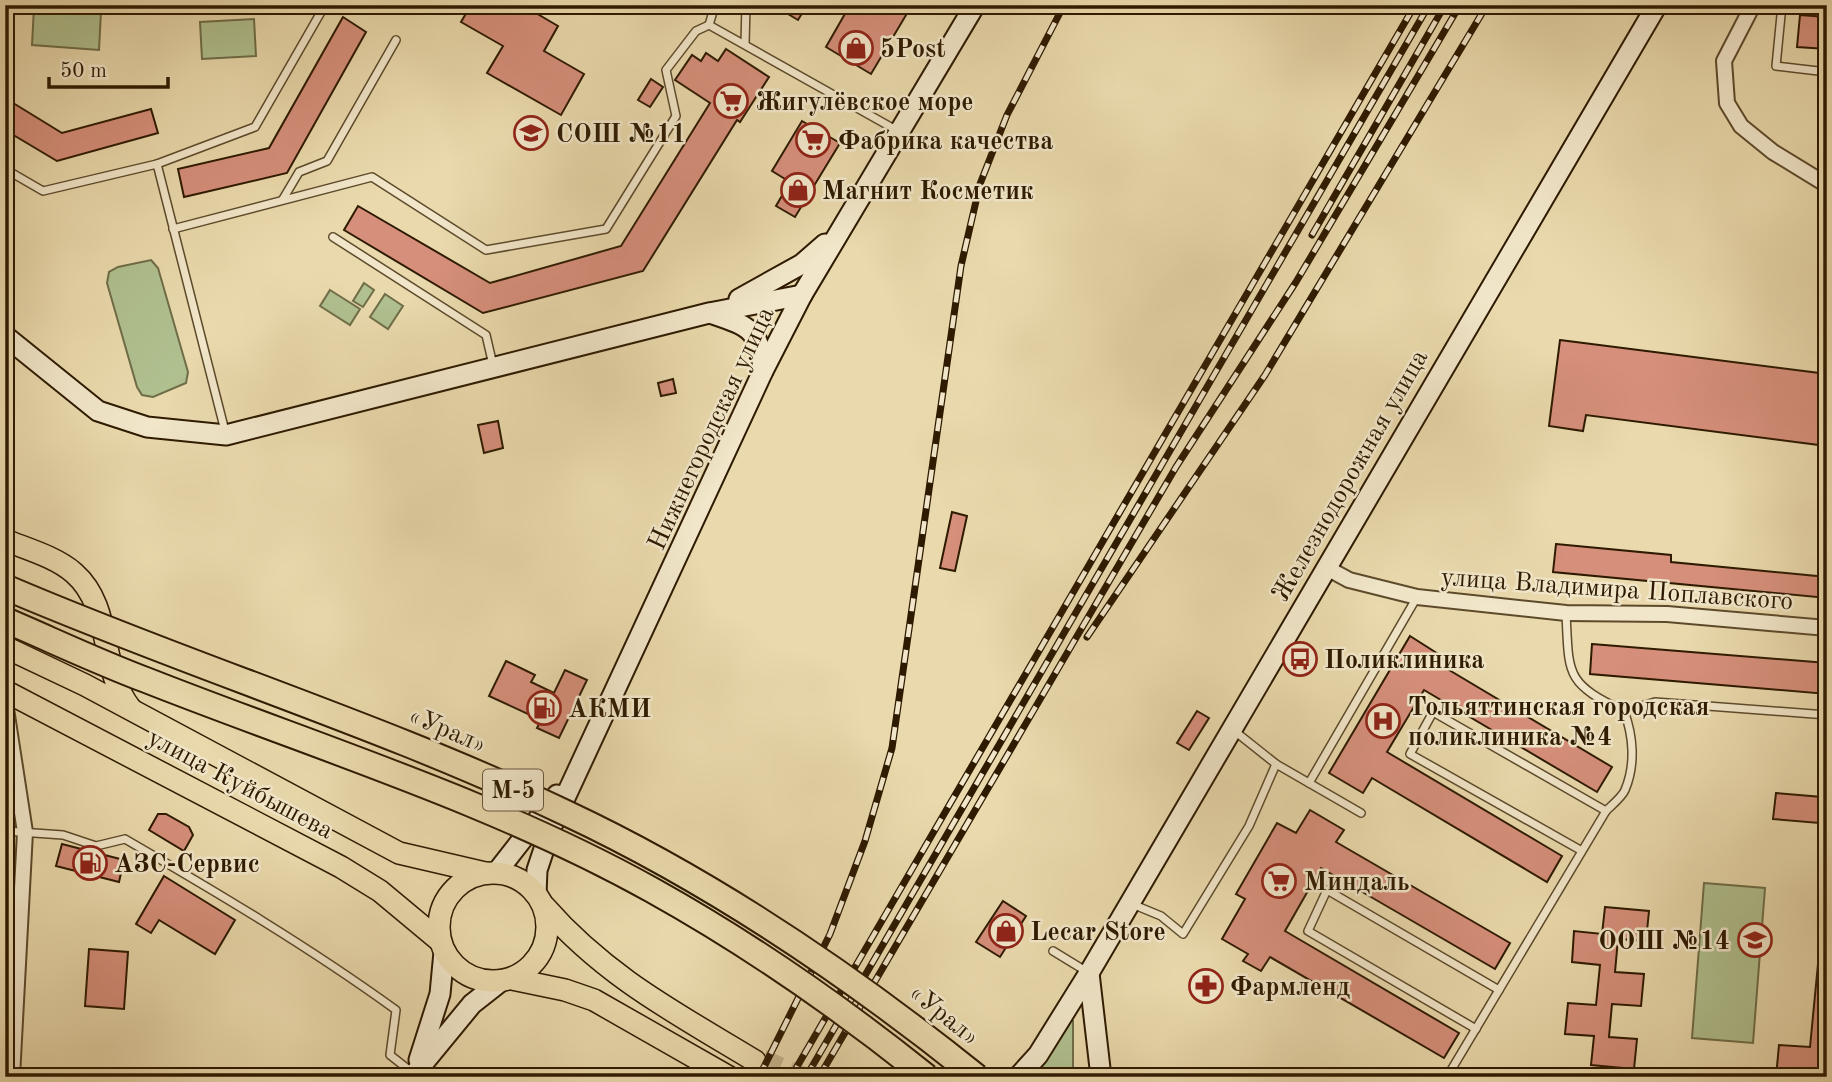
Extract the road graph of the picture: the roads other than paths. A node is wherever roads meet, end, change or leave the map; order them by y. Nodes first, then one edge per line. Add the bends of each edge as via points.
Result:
1 (325, 5) edge
2 (715, 5) edge
3 (746, 5) edge
4 (975, 5) edge
5 (1657, 5) edge
6 (1753, 5) edge
7 (1782, 5) edge
8 (709, 25) junction
9 (396, 40) dead end
10 (746, 44) junction
11 (1827, 72) edge
12 (898, 132) junction
13 (157, 163) junction
14 (5, 169) edge
15 (1827, 185) edge
16 (283, 200) junction
17 (173, 229) junction
18 (838, 232) junction
19 (333, 237) dead end
20 (803, 295) junction
21 (709, 313) junction
22 (5, 337) edge
23 (493, 369) junction
24 (764, 372) junction
25 (226, 435) junction
26 (5, 540) edge
27 (1325, 567) junction
28 (5, 587) edge
29 (1417, 597) junction
30 (1566, 613) junction
31 (5, 620) edge
32 (1827, 628) edge
33 (5, 648) edge
34 (5, 691) edge
35 (5, 702) edge
36 (132, 710) junction
37 (1624, 711) junction
38 (1827, 715) edge
39 (1230, 728) junction
40 (586, 754) junction
41 (1276, 764) junction
42 (1309, 783) junction
43 (1606, 811) junction
44 (1362, 813) dead end
45 (5, 831) edge
46 (25, 832) junction
47 (1581, 852) junction
48 (491, 873) junction
49 (539, 899) junction
50 (1128, 903) junction
51 (442, 946) junction
52 (1053, 951) dead end
53 (1089, 973) junction
54 (506, 980) junction
55 (1499, 990) junction
56 (1476, 1029) junction
57 (760, 1060) tunnel mouth
58 (413, 1075) edge
59 (12, 1077) edge
60 (729, 1077) edge
61 (927, 1077) edge
62 (977, 1077) edge
63 (1018, 1077) edge
64 (1088, 1077) edge
65 (1101, 1077) edge
66 (1447, 1077) edge

1 - 13 lane via 255,127
2 - 8 lane
3 - 10 lane
4 - 12 street, Нижнегородская улица
5 - 27 street, Железнодорожная улица
6 - 15 street via 1724,61 1727,103 1741,126
7 - 11 lane via 1776,66
8 - 10 lane
8 - 16 lane via 696,31 666,70 676,116 606,229 486,250 372,177
9 - 16 lane via 327,161 299,172
10 - 12 lane
12 - 18 street, Нижнегородская улица
13 - 14 lane via 43,191
13 - 17 lane
16 - 17 lane
17 - 25 lane
18 - 20 street, Нижнегородская улица
18 - 21 street via 802,264
19 - 23 lane via 486,335
20 - 21 street
20 - 24 street, Нижнегородская улица
21 - 23 street, Нижнегородская улица
21 - 24 street via 747,325 761,346
22 - 25 street, Нижнегородская улица via 99,411 147,427
23 - 25 street, Нижнегородская улица
24 - 40 street, Нижнегородская улица
26 - 36 main road, улица Куйбышева via 72,571 90,590 99,609 111,675
27 - 29 street, улица Владимира Поплавского via 1349,580
27 - 39 street, Железнодорожная улица
28 - 62 highway, «Урал» / М-5, bridge via 378,731 567,813 672,868 768,926 889,1006
29 - 30 street, улица Владимира Поплавского
29 - 42 lane
30 - 32 street, улица Владимира Поплавского via 1667,614
30 - 37 lane via 1572,674 1582,689
31 - 61 highway, М-5, bridge via 145,680 364,760 498,815 652,890 771,962
33 - 36 main road, улица Куйбышева
34 - 51 main road, улица Куйбышева via 341,867 380,891
35 - 46 street
36 - 48 main road, улица Куйбышева via 399,853
37 - 38 lane via 1655,702
37 - 43 lane via 1631,731 1630,766 1625,792
39 - 41 lane
39 - 50 street, Железнодорожная улица
40 - 48 street via 531,832
40 - 49 street, Нижнегородская улица via 537,870
41 - 42 lane
41 - 50 lane via 1249,826 1183,934 1161,916
42 - 44 lane
43 - 47 lane
43 - 47 lane via 1433,712 1410,754
45 - 46 lane
46 - 58 lane via 63,835 96,846 125,839 318,954 396,1010 390,1055
46 - 59 street
47 - 55 lane
48 - 49 main road via 519,879
48 - 51 main road via 464,881 448,897 439,918
49 - 54 main road via 547,925 543,948 531,967
49 - 57 main road via 572,939 603,966
50 - 53 street, Железнодорожная улица
51 - 54 main road via 467,976
51 - 58 street via 435,1017
52 - 53 lane
53 - 63 street, Железнодорожная улица via 1038,1055
53 - 64 street
53 - 65 street
54 - 58 street via 472,1004
54 - 60 main road via 565,989 594,1000
55 - 56 lane
55 - 56 lane via 1327,890 1308,931
56 - 66 lane

